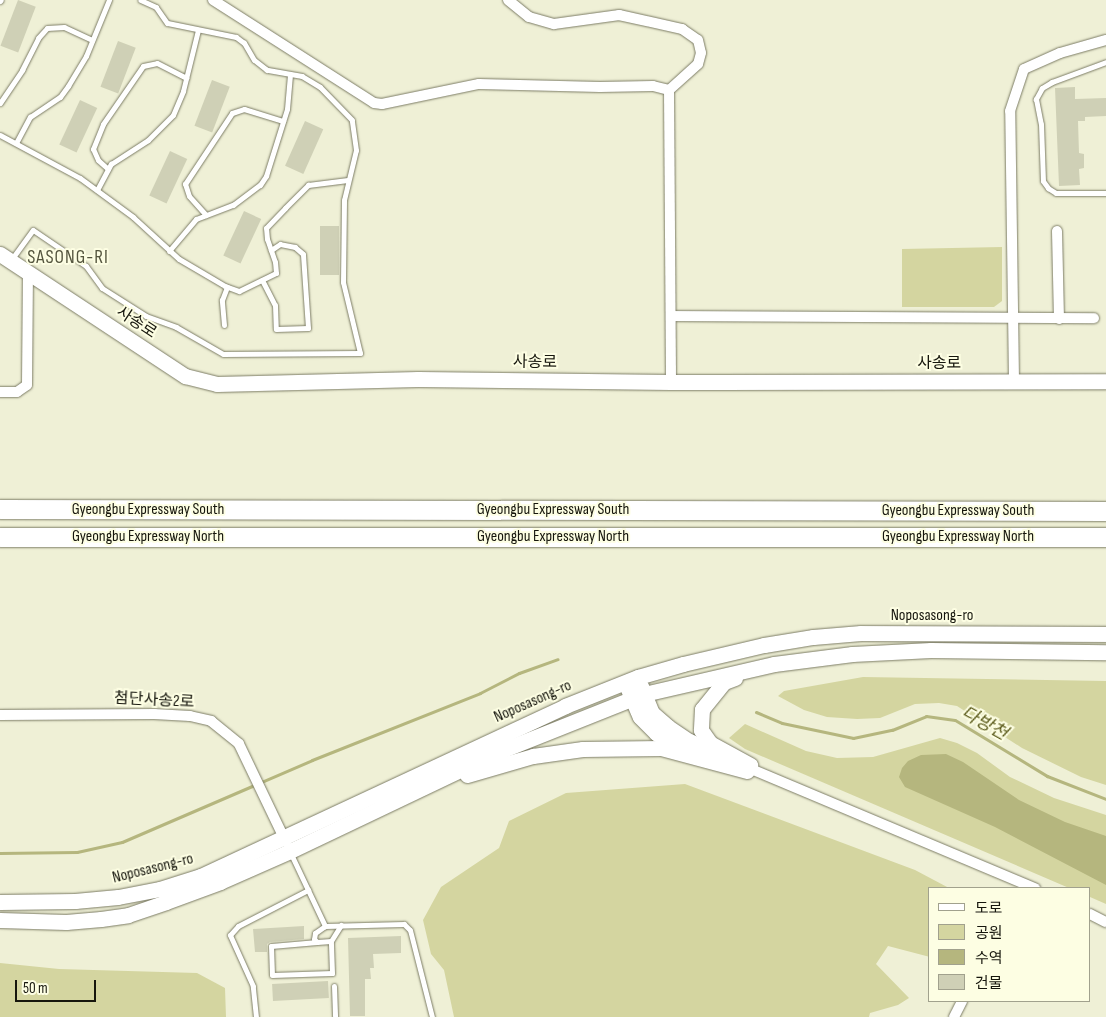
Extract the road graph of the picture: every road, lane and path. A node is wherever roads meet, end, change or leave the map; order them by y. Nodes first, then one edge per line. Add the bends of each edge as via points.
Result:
1 (109, 0) edge
2 (140, 0) edge
3 (213, 0) edge
4 (508, 0) edge
5 (198, 30) junction
6 (92, 40) junction
7 (1106, 40) edge
8 (1106, 62) edge
9 (290, 74) junction
10 (186, 78) junction
11 (669, 90) junction
12 (0, 103) edge
13 (283, 121) junction
14 (0, 135) edge
15 (16, 143) junction
16 (108, 169) junction
17 (348, 180) junction
18 (97, 190) junction
19 (1106, 193) edge
20 (206, 215) junction
21 (1057, 231) dead end
22 (271, 250) junction
23 (170, 251) junction
24 (5, 258) edge
25 (28, 273) junction
26 (262, 280) junction
27 (227, 287) junction
28 (672, 316) junction
29 (1094, 318) dead end
30 (1059, 319) junction
31 (1013, 320) junction
32 (224, 325) dead end
33 (1014, 381) junction
34 (1106, 381) edge
35 (671, 382) junction
36 (0, 392) edge
37 (0, 509) edge
38 (1106, 511) edge
39 (1106, 536) edge
40 (0, 537) edge
41 (1106, 634) edge
42 (1106, 652) edge
43 (764, 666) junction
44 (632, 679) junction
45 (638, 696) junction
46 (0, 715) edge
47 (751, 769) junction
48 (427, 787) junction
49 (283, 836) junction
50 (290, 851) junction
51 (1021, 885) edge
52 (308, 890) junction
53 (0, 902) edge
54 (1091, 914) edge
55 (0, 920) edge
56 (1106, 922) edge
57 (340, 925) junction
58 (325, 926) junction
59 (331, 941) junction
60 (317, 942) junction
61 (334, 986) dead end
62 (962, 1002) edge
63 (256, 1017) edge
64 (335, 1017) edge
65 (432, 1017) edge
66 (954, 1017) edge

1 - 6 lane
2 - 5 lane via 156,7 166,23
3 - 11 street via 374,103 479,84 652,86
4 - 11 street via 529,17 554,24 620,15 690,32 698,40 701,53 698,64
5 - 9 lane via 236,38 267,70
5 - 10 lane
6 - 12 lane via 64,27 47,28
6 - 15 lane via 86,56 60,97 30,117
7 - 31 street via 1060,53 1024,69 1010,111
8 - 19 lane via 1052,82 1042,88 1036,99 1041,124 1042,181 1056,193
9 - 13 lane
9 - 17 lane via 302,76 320,87 352,120 356,150
10 - 16 lane via 174,115 154,135
10 - 16 lane via 157,63 143,66 103,124 93,149 98,160
11 - 28 street
13 - 20 lane via 266,176 260,185 233,205
13 - 20 lane via 244,109 232,113 185,184 189,196
14 - 15 lane
15 - 18 lane
16 - 18 lane
17 - 22 lane via 308,185 266,228
17 - 24 lane via 344,200 343,282 360,354 223,354 176,327 146,316 102,288 86,266 33,230
18 - 23 lane
20 - 23 lane via 196,219
21 - 30 street
22 - 26 lane via 276,273
22 - 26 lane via 280,244 295,247 303,254 308,328 276,329 275,305
23 - 27 lane via 179,260
24 - 25 main road, 사송로
25 - 35 main road, 사송로 via 185,376 217,384 418,379
25 - 36 street via 27,385 17,392
26 - 27 lane via 238,291
27 - 32 lane via 222,300
28 - 31 street
28 - 35 street
29 - 30 street
30 - 31 street
31 - 33 street
33 - 34 main road, 사송로
33 - 35 main road, 사송로
37 - 38 highway, Gyeongbu Expressway South
39 - 40 highway, Gyeongbu Expressway North
41 - 44 main road, Noposasong-ro via 861,633 813,637 755,647
42 - 43 main road, Noposasong-ro via 931,650 852,654
43 - 45 main road, Noposasong-ro
43 - 47 main road via 724,682 702,709 700,718 710,744
44 - 45 main road
44 - 49 main road, Noposasong-ro via 564,706
45 - 47 main road via 640,717 677,747
45 - 48 main road, Noposasong-ro via 492,754
46 - 49 street, 첨단사송2로 via 190,716 211,722 239,744
47 - 48 main road via 661,748 583,749 533,756
47 - 51 street
48 - 50 main road, Noposasong-ro
49 - 50 street, 첨단사송2로
49 - 53 main road, Noposasong-ro via 201,876 160,889 75,902
50 - 52 lane
50 - 55 main road, Noposasong-ro via 220,882 128,915 66,922
52 - 58 lane
52 - 63 lane via 238,926 230,935 253,986
54 - 56 street
57 - 58 lane
57 - 59 lane
57 - 65 lane via 404,924 410,930
58 - 60 lane via 315,933
59 - 60 lane
59 - 60 lane via 332,973 272,975 271,946
61 - 64 lane
62 - 66 street

